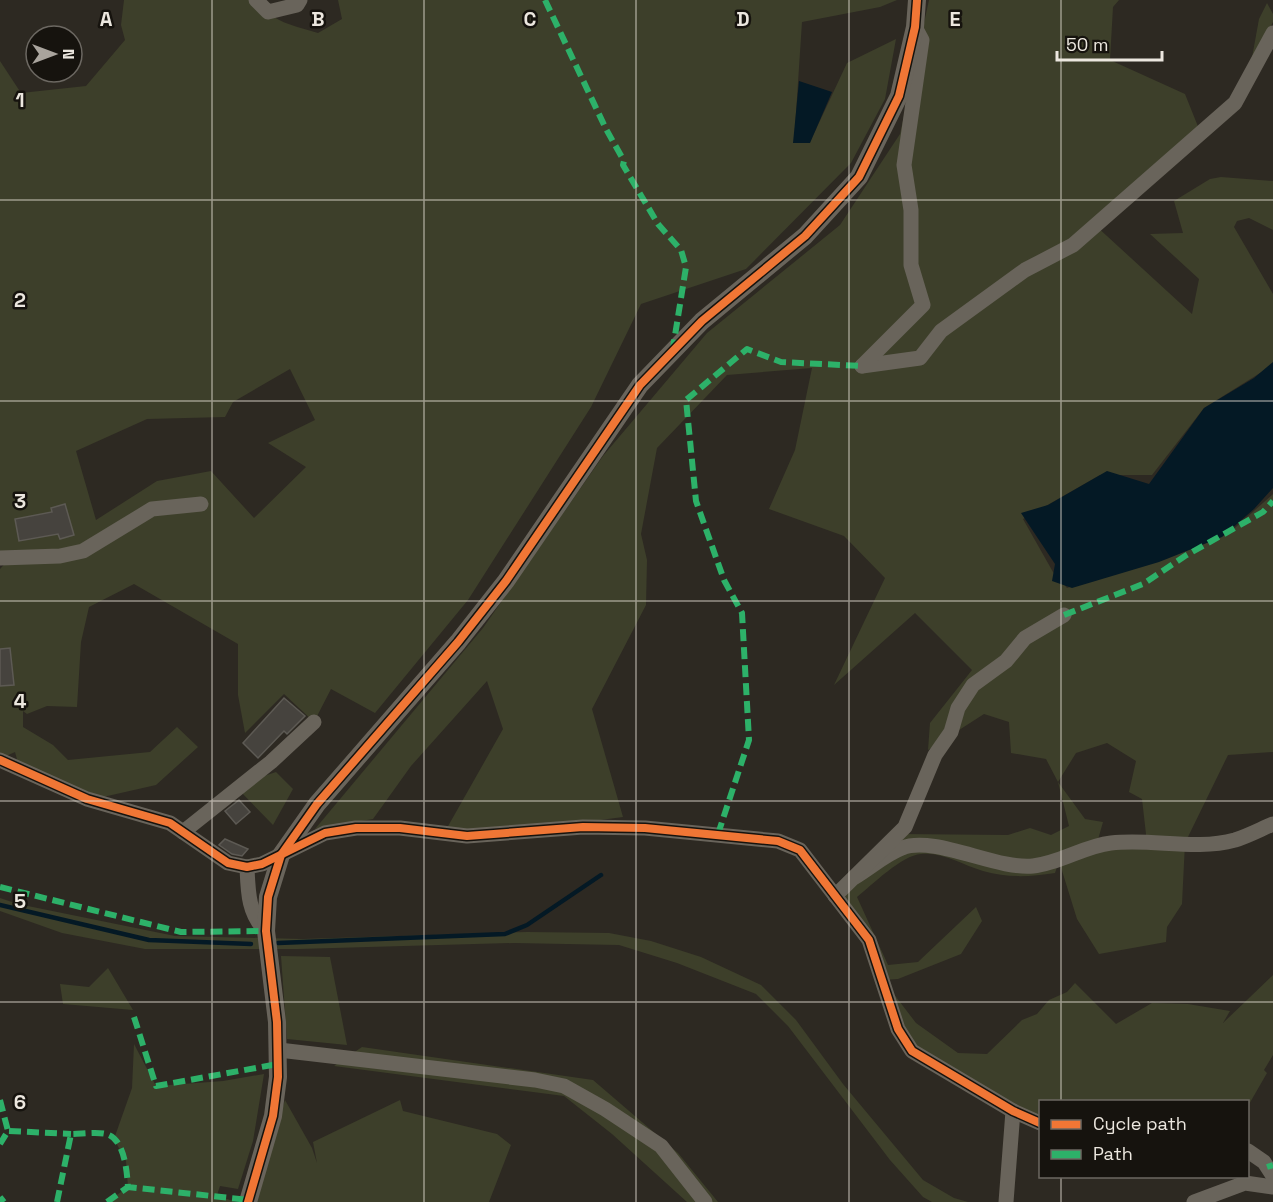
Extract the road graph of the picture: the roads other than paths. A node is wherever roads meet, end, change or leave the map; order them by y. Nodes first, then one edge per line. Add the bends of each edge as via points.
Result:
1 (256, 0) edge
2 (300, 0) edge
3 (917, 0) edge
4 (915, 27) junction
5 (1273, 33) edge
6 (201, 504) dead end
7 (0, 558) edge
8 (1064, 615) dead end
9 (314, 722) dead end
10 (0, 760) edge
11 (1273, 824) edge
12 (183, 832) junction
13 (280, 855) junction
14 (246, 867) junction
15 (855, 877) junction
16 (835, 896) junction
17 (266, 931) junction
18 (279, 1050) junction
19 (1013, 1111) junction
20 (1039, 1122) edge
21 (1249, 1153) edge
22 (1273, 1176) edge
23 (1273, 1187) edge
24 (248, 1202) edge
25 (705, 1202) edge
26 (1006, 1202) edge
27 (1194, 1202) edge

1 - 2 street via 268,12 297,5
3 - 4 street
4 - 5 street via 922,40 904,165 911,210 911,266 923,305 862,366 920,358 940,331 1024,270 1073,245 1236,103
4 - 13 street via 899,96 859,177 805,236 702,321 640,386 492,598 317,804
6 - 7 street via 152,509 83,551 60,556
8 - 15 street via 1024,638 1006,661 973,685 958,708 951,732 935,755 905,827
9 - 12 street
10 - 12 street via 87,799 170,823
11 - 15 street via 1236,840 1113,843 1087,847 1068,857 1032,866 1007,865 924,846 903,847
12 - 14 street via 228,863
13 - 14 street
13 - 16 street via 325,833 356,828 400,828 467,836 583,827 645,828 778,841 800,850
13 - 17 street via 268,897
14 - 17 street via 256,921
15 - 16 street
16 - 19 street via 869,940 898,1029 912,1051
17 - 18 street
18 - 24 street via 273,1116
18 - 25 street via 564,1086 661,1146
19 - 20 street
19 - 26 street
21 - 22 street via 1264,1162
23 - 27 street via 1245,1183

